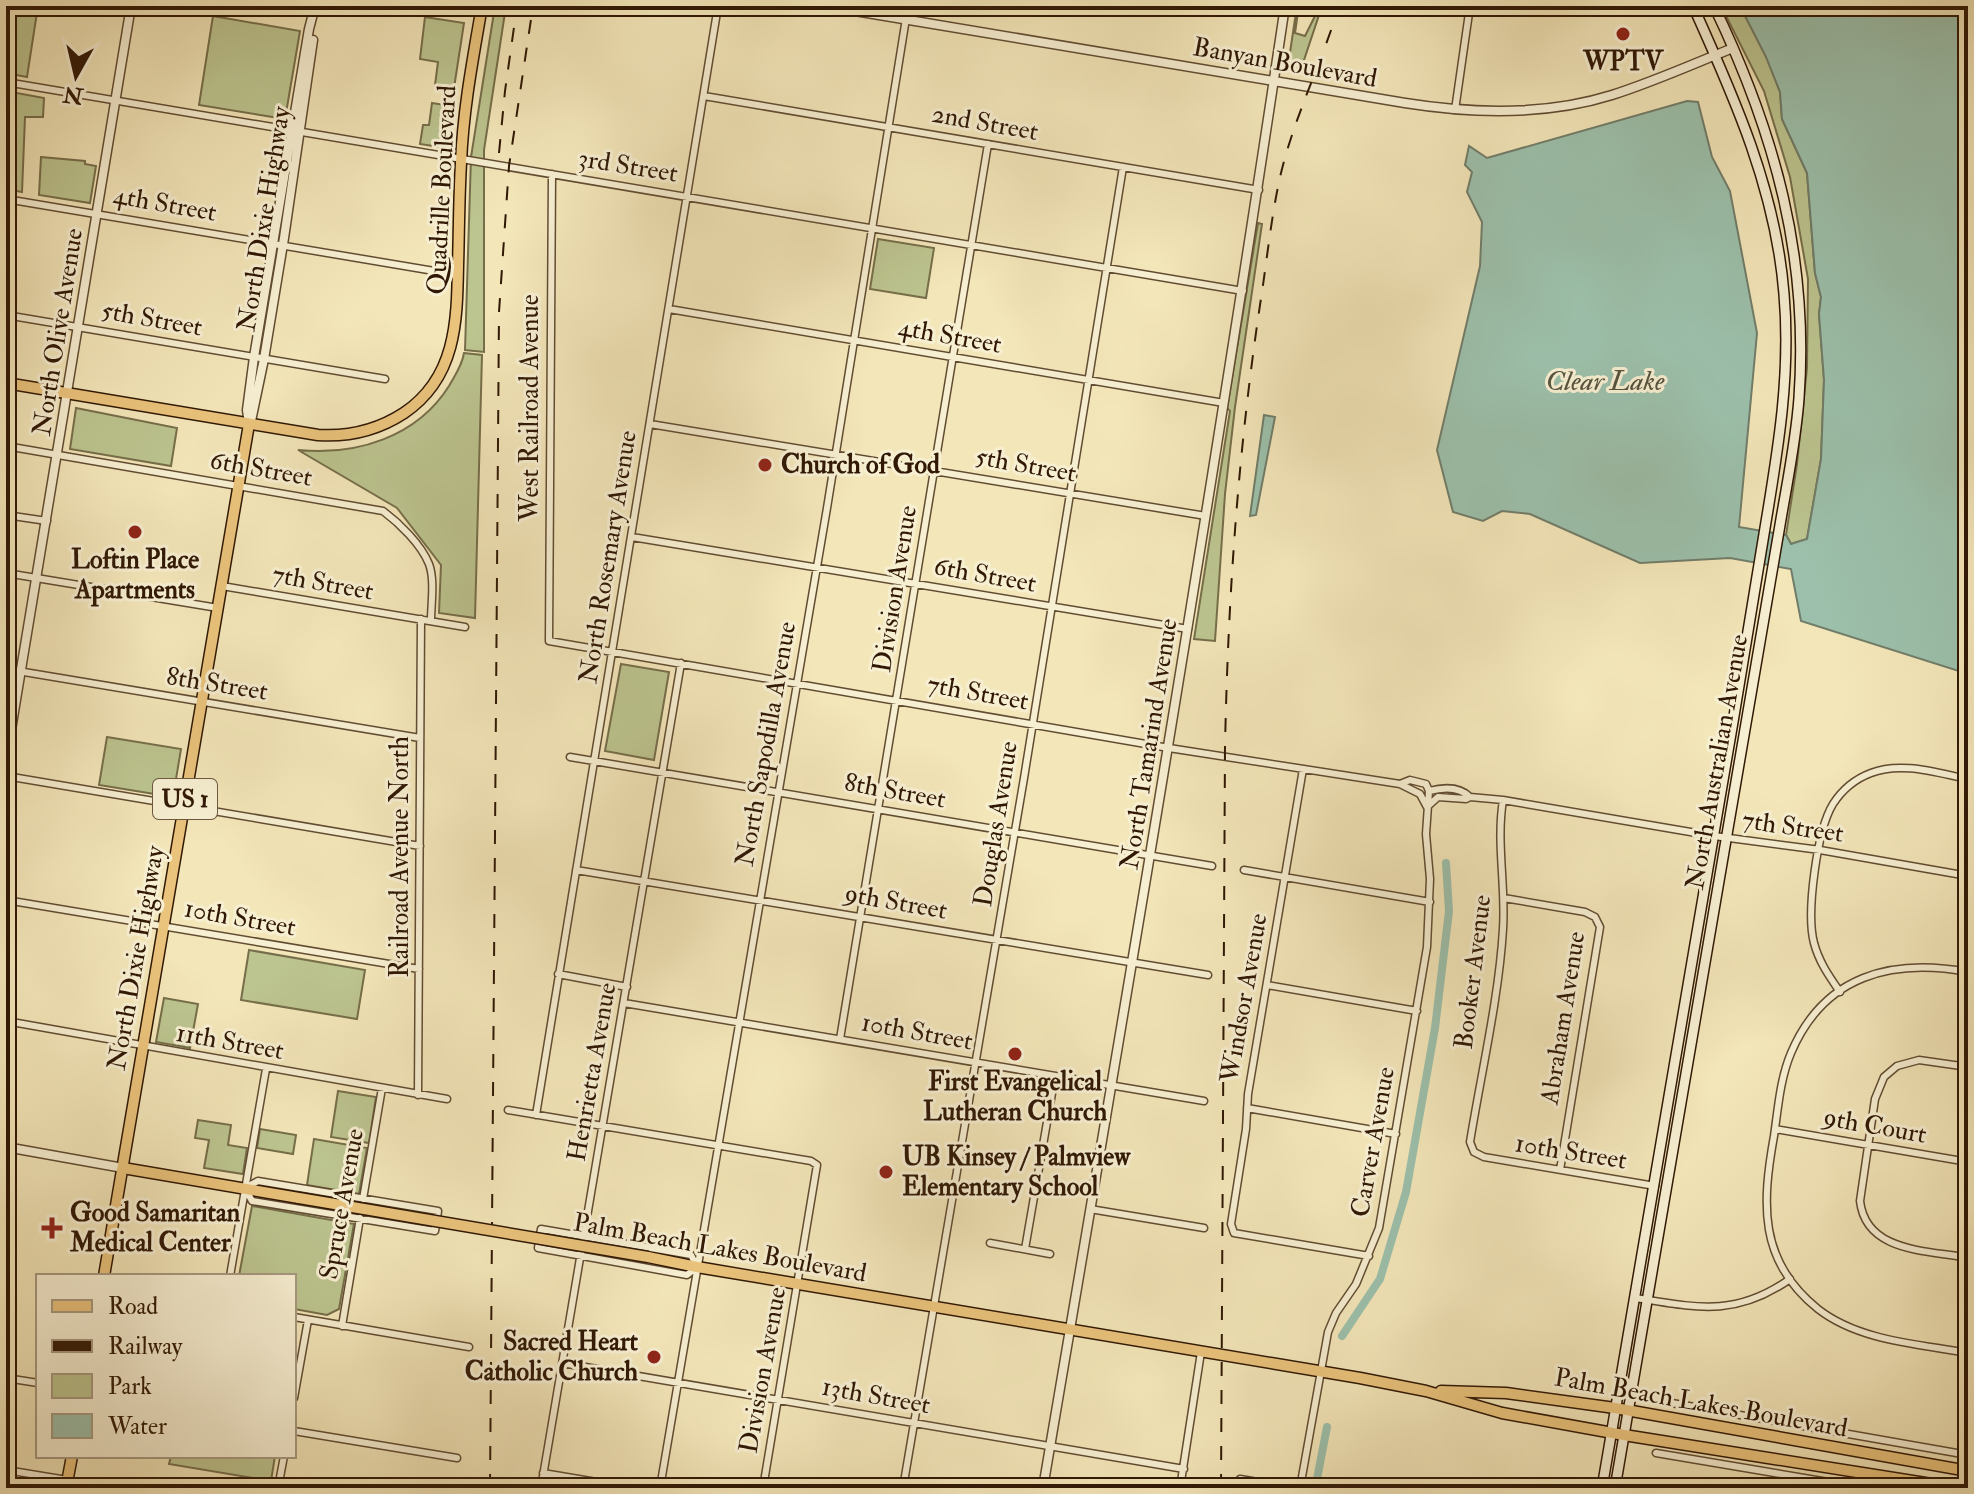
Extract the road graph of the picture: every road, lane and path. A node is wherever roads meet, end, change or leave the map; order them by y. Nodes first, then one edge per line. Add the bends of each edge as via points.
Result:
1 (131, 6) edge
2 (315, 6) edge
3 (482, 6) edge
4 (718, 6) edge
5 (825, 6) edge
6 (908, 6) edge
7 (1285, 6) edge
8 (1470, 6) edge
9 (1693, 6) edge
10 (1714, 6) edge
11 (906, 20) junction
12 (1733, 48) junction
13 (1716, 55) junction
14 (1274, 81) junction
15 (6, 82) edge
16 (704, 96) junction
17 (116, 101) junction
18 (1455, 110) junction
19 (888, 127) junction
20 (297, 131) junction
21 (988, 144) junction
22 (461, 159) junction
23 (1123, 167) junction
24 (552, 174) junction
25 (1259, 190) junction
26 (687, 196) junction
27 (6, 199) edge
28 (98, 213) junction
29 (871, 227) junction
30 (972, 244) junction
31 (278, 245) junction
32 (1107, 267) junction
33 (458, 275) junction
34 (1243, 291) junction
35 (669, 309) junction
36 (6, 315) edge
37 (79, 327) junction
38 (854, 340) junction
39 (953, 357) junction
40 (259, 358) junction
41 (385, 379) dead end
42 (1089, 380) junction
43 (6, 383) edge
44 (68, 392) junction
45 (1224, 403) junction
46 (249, 424) junction
47 (650, 424) junction
48 (1781, 432) junction
49 (1795, 433) junction
50 (6, 446) edge
51 (58, 455) junction
52 (835, 455) junction
53 (935, 470) junction
54 (239, 486) junction
55 (1070, 493) junction
56 (6, 515) edge
57 (1206, 516) junction
58 (47, 521) junction
59 (632, 537) junction
60 (816, 568) junction
61 (6, 573) edge
62 (37, 578) junction
63 (916, 583) junction
64 (222, 586) junction
65 (1052, 606) junction
66 (218, 608) junction
67 (421, 619) junction
68 (431, 621) junction
69 (465, 627) dead end
70 (1188, 629) junction
71 (549, 641) joint
72 (613, 652) junction
73 (681, 663) junction
74 (6, 669) edge
75 (21, 672) junction
76 (798, 683) junction
77 (897, 700) junction
78 (202, 702) junction
79 (1033, 723) junction
80 (420, 738) junction
81 (1169, 748) junction
82 (570, 757) dead end
83 (6, 760) edge
84 (595, 761) junction
85 (1303, 769) junction
86 (663, 772) junction
87 (6, 776) edge
88 (1968, 779) edge
89 (1400, 784) junction
90 (1429, 791) junction
91 (779, 792) junction
92 (1470, 797) junction
93 (1503, 800) junction
94 (184, 807) junction
95 (1427, 807) junction
96 (880, 809) junction
97 (1015, 832) junction
98 (1714, 836) junction
99 (1726, 837) junction
100 (420, 846) junction
101 (1820, 850) junction
102 (1151, 855) junction
103 (1212, 866) dead end
104 (576, 870) junction
105 (1244, 870) dead end
106 (1968, 876) edge
107 (1285, 877) junction
108 (645, 881) junction
109 (1504, 898) junction
110 (6, 900) edge
111 (760, 900) junction
112 (1430, 902) junction
113 (861, 917) junction
114 (164, 925) junction
115 (997, 940) junction
116 (1132, 963) junction
117 (419, 969) junction
118 (1968, 972) edge
119 (558, 974) junction
120 (1208, 975) dead end
121 (1267, 985) junction
122 (627, 987) junction
123 (1840, 992) junction
124 (624, 1003) junction
125 (1417, 1011) junction
126 (6, 1021) edge
127 (738, 1022) junction
128 (840, 1039) junction
129 (143, 1045) junction
130 (976, 1062) junction
131 (1968, 1067) edge
132 (266, 1069) junction
133 (1055, 1076) junction
134 (1112, 1085) junction
135 (382, 1088) junction
136 (418, 1095) junction
137 (447, 1099) dead end
138 (1204, 1101) dead end
139 (1247, 1108) junction
140 (508, 1110) dead end
141 (536, 1115) junction
142 (603, 1126) junction
143 (1775, 1129) junction
144 (1396, 1134) junction
145 (718, 1145) junction
146 (1867, 1145) junction
147 (6, 1147) edge
148 (1471, 1147) joint
149 (1968, 1162) edge
150 (123, 1168) junction
151 (1560, 1170) junction
152 (1655, 1186) junction
153 (245, 1188) junction
154 (1668, 1188) junction
155 (363, 1199) junction
156 (1090, 1209) junction
157 (360, 1218) junction
158 (1204, 1228) dead end
159 (584, 1236) junction
160 (990, 1243) dead end
161 (1025, 1249) junction
162 (1050, 1254) dead end
163 (581, 1255) junction
164 (1369, 1256) junction
165 (1968, 1258) edge
166 (697, 1267) junction
167 (104, 1274) edge
168 (230, 1274) edge
169 (1790, 1279) junction
170 (798, 1284) junction
171 (1636, 1298) junction
172 (1649, 1300) junction
173 (934, 1307) junction
174 (296, 1317) edge
175 (308, 1320) junction
176 (342, 1326) junction
177 (1070, 1330) junction
178 (469, 1347) dead end
179 (1201, 1352) junction
180 (1968, 1353) edge
181 (562, 1363) junction
182 (1320, 1372) junction
183 (6, 1378) edge
184 (36, 1383) edge
185 (678, 1383) junction
186 (296, 1387) edge
187 (1426, 1391) junction
188 (778, 1400) junction
189 (1666, 1402) dead end
190 (1615, 1408) junction
191 (1628, 1411) junction
192 (914, 1423) junction
193 (296, 1431) edge
194 (1830, 1431) junction
195 (1611, 1433) junction
196 (1624, 1435) junction
197 (1050, 1446) junction
198 (1827, 1448) junction
199 (1722, 1451) junction
200 (1656, 1453) dead end
201 (1968, 1455) edge
202 (1882, 1457) junction
203 (72, 1458) edge
204 (284, 1458) edge
205 (457, 1458) dead end
206 (1721, 1464) junction
207 (1184, 1469) junction
208 (6, 1470) edge
209 (1968, 1471) edge
210 (543, 1473) junction
211 (1879, 1475) junction
212 (1240, 1479) dead end
213 (67, 1484) edge
214 (278, 1488) edge
215 (541, 1488) edge
216 (632, 1488) edge
217 (660, 1488) edge
218 (763, 1488) edge
219 (903, 1488) edge
220 (1043, 1488) edge
221 (1180, 1488) edge
222 (1298, 1488) edge
223 (1602, 1488) edge
224 (1615, 1488) edge
225 (1864, 1488) edge
226 (1957, 1488) edge

1 - 17 street, North Olive Avenue
2 - 20 street, North Dixie Highway
3 - 22 main road, Quadrille Boulevard
4 - 16 street, North Rosemary Avenue
5 - 11 street, Banyan Boulevard
6 - 11 street, North Sapodilla Avenue
7 - 14 street, North Tamarind Avenue
8 - 18 street
9 - 13 main road, North Australian Avenue
10 - 12 main road, North Australian Avenue
11 - 14 street, Banyan Boulevard
11 - 19 street, North Sapodilla Avenue
12 - 13 street, Banyan Boulevard
12 - 49 main road, North Australian Avenue via 1768,136 1792,228 1800,331
13 - 18 street, Banyan Boulevard via 1580,103 1500,112
13 - 48 main road, North Australian Avenue via 1759,166 1781,261 1786,328
14 - 18 street, Banyan Boulevard
14 - 25 street, North Tamarind Avenue
15 - 17 street, 3rd Street
16 - 19 street, 2nd Street
16 - 26 street, North Rosemary Avenue
17 - 20 street, 3rd Street
17 - 28 street, North Olive Avenue
19 - 21 street, 2nd Street
19 - 29 street, North Sapodilla Avenue
20 - 22 street, 3rd Street
20 - 31 street, North Dixie Highway
21 - 23 street, 2nd Street
21 - 30 street, Division Avenue
22 - 24 street, 3rd Street
22 - 33 main road, Quadrille Boulevard
23 - 25 street, 2nd Street
23 - 32 street, Douglas Avenue
24 - 26 street, 3rd Street
24 - 71 street, West Railroad Avenue
25 - 34 street, North Tamarind Avenue
26 - 29 street, 3rd Street
26 - 35 street, North Rosemary Avenue
27 - 28 street, 4th Street
28 - 31 street, 4th Street
28 - 37 street, North Olive Avenue
29 - 30 street, 3rd Street
29 - 38 street, North Sapodilla Avenue
30 - 32 street, 3rd Street
30 - 39 street, Division Avenue
31 - 33 street, 4th Street
31 - 40 street, North Dixie Highway
32 - 34 street, 3rd Street
32 - 42 street, Douglas Avenue
33 - 46 main road, Quadrille Boulevard via 455,335 440,374 409,410 371,429 343,435
34 - 45 street, North Tamarind Avenue
35 - 38 street, 4th Street
35 - 47 street, North Rosemary Avenue
36 - 37 street, 5th Street
37 - 40 street, 5th Street
37 - 44 street, North Olive Avenue
38 - 39 street, 4th Street
38 - 52 street, North Sapodilla Avenue
39 - 42 street, 4th Street
39 - 53 street, Division Avenue
40 - 41 street, 5th Street
40 - 46 street, North Dixie Highway via 247,410
42 - 45 street, 4th Street
42 - 55 street, Douglas Avenue
43 - 44 main road, Quadrille Boulevard
44 - 46 main road, Quadrille Boulevard
44 - 51 street, North Olive Avenue
45 - 57 street, North Tamarind Avenue
46 - 54 main road, North Dixie Highway / US 1
47 - 52 street, 5th Street
47 - 59 street, North Rosemary Avenue
48 - 49 main road
48 - 98 main road, North Australian Avenue
49 - 99 main road, North Australian Avenue
50 - 51 street, 6th Street
51 - 54 street, 6th Street
51 - 58 street, North Olive Avenue
52 - 53 street, 5th Street
52 - 60 street, North Sapodilla Avenue
53 - 55 street, 5th Street
53 - 63 street, Division Avenue
54 - 64 main road, North Dixie Highway / US 1
54 - 68 street, 6th Street via 383,511 428,562
55 - 57 street, 5th Street
55 - 65 street, Douglas Avenue
56 - 58 street
57 - 70 street, North Tamarind Avenue
58 - 62 street, North Olive Avenue
59 - 60 street, 6th Street
59 - 72 street, North Rosemary Avenue
60 - 63 street, 6th Street
60 - 76 street, North Sapodilla Avenue
61 - 62 street
62 - 66 street
62 - 75 street, North Olive Avenue
63 - 65 street, 6th Street
63 - 77 street, Division Avenue
64 - 66 main road, North Dixie Highway / US 1
64 - 67 street, 7th Street
65 - 70 street, 6th Street
65 - 79 street, Douglas Avenue
66 - 78 main road, North Dixie Highway / US 1
67 - 68 street, 7th Street
67 - 80 street, Railroad Avenue North
68 - 69 street, 7th Street
70 - 81 street, North Tamarind Avenue
71 - 72 street, 7th Street
72 - 73 street, 7th Street
72 - 84 street, North Rosemary Avenue
73 - 76 street, 7th Street
73 - 86 street, Henrietta Avenue
74 - 75 street, 8th Street
75 - 78 street, 8th Street
75 - 83 street, North Olive Avenue
76 - 77 street, 7th Street
76 - 91 street, North Sapodilla Avenue
77 - 79 street, 7th Street
77 - 96 street, Division Avenue
78 - 80 street, 8th Street
78 - 94 main road, North Dixie Highway / US 1
79 - 81 street, 7th Street
79 - 97 street, Douglas Avenue
80 - 100 street, Railroad Avenue North
81 - 85 street, 7th Street
81 - 102 street, North Tamarind Avenue
82 - 84 street, 8th Street
84 - 86 street, 8th Street
84 - 104 street, North Rosemary Avenue
85 - 89 street, 7th Street
85 - 107 street, Windsor Avenue
86 - 91 street, 8th Street
86 - 108 street, Henrietta Avenue
87 - 94 street
88 - 101 street via 1902,767 1868,773 1833,803
89 - 90 street, 7th Street via 1410,780 1426,784
89 - 95 street via 1420,794
90 - 92 street, 7th Street via 1464,790
90 - 95 street, Carver Avenue
91 - 96 street, 8th Street
91 - 111 street, North Sapodilla Avenue
92 - 93 street, 7th Street
92 - 95 street, 7th Street via 1438,797
93 - 98 street, 7th Street
93 - 109 street, Booker Avenue via 1499,832
94 - 100 street
94 - 114 main road, North Dixie Highway / US 1
95 - 112 street, Carver Avenue
96 - 97 street, 8th Street
96 - 113 street, Division Avenue
97 - 102 street, 8th Street
97 - 115 street, Douglas Avenue
98 - 99 street, 7th Street
98 - 152 main road, North Australian Avenue
99 - 101 street, 7th Street
99 - 154 main road, North Australian Avenue
100 - 117 street, Railroad Avenue North
101 - 106 street, 7th Street
101 - 123 street via 1811,932 1818,957
102 - 103 street, 8th Street
102 - 116 street, North Tamarind Avenue
104 - 108 street, 9th Street
104 - 119 street, North Rosemary Avenue
105 - 107 street
107 - 112 street
107 - 121 street, Windsor Avenue
108 - 111 street, 9th Street
108 - 122 street, Henrietta Avenue
109 - 148 street, Booker Avenue
109 - 151 street, Abraham Avenue via 1585,912 1600,927
110 - 114 street, 10th Street
111 - 113 street, 9th Street
111 - 127 street, North Sapodilla Avenue
112 - 125 street, Carver Avenue
113 - 115 street, 9th Street
113 - 128 street, Division Avenue
114 - 117 street, 10th Street
114 - 129 main road, North Dixie Highway / US 1
115 - 116 street, 9th Street
115 - 130 street, Douglas Avenue
116 - 120 street, 9th Street
116 - 134 street, North Tamarind Avenue
117 - 136 street, Railroad Avenue North
118 - 123 street via 1903,967 1864,978
119 - 122 street
119 - 141 street, North Rosemary Avenue
121 - 125 street
121 - 139 street, Windsor Avenue
122 - 124 street, Henrietta Avenue
123 - 143 street via 1811,1019 1790,1055
124 - 127 street, 10th Street
124 - 142 street, Henrietta Avenue
125 - 144 street, Carver Avenue
126 - 129 street, 11th Street
127 - 128 street, 10th Street
127 - 145 street, North Sapodilla Avenue
128 - 130 street, 10th Street
129 - 132 street, 11th Street
129 - 150 main road, North Dixie Highway / US 1
130 - 133 street, 10th Street
130 - 173 street, Douglas Avenue
131 - 146 street via 1919,1060 1893,1069 1876,1092
132 - 135 street, 11th Street
132 - 153 street
133 - 134 street, 10th Street
133 - 161 street
134 - 138 street, 10th Street
134 - 156 street, North Tamarind Avenue
135 - 136 street, 11th Street
135 - 155 street, Spruce Avenue
136 - 137 street, 11th Street
139 - 144 street
139 - 164 street, Windsor Avenue via 1234,1233
140 - 141 street
141 - 142 street
142 - 145 street
142 - 159 street, Henrietta Avenue
143 - 146 street, 9th Court
143 - 169 street via 1766,1211 1771,1240
144 - 164 street, Carver Avenue
145 - 166 street, North Sapodilla Avenue
145 - 170 street, Division Avenue via 817,1165
146 - 149 street, 9th Court
146 - 165 street via 1860,1201 1869,1228 1892,1244
147 - 150 street, Palm Beach Lakes Boulevard
148 - 151 street, 10th Street via 1484,1157
150 - 153 main road, Palm Beach Lakes Boulevard
150 - 167 main road, US 1
151 - 152 street, 10th Street
152 - 154 street, 10th Street
152 - 171 main road, North Australian Avenue
153 - 155 street via 258,1181
153 - 157 street via 252,1201
153 - 166 main road, Palm Beach Lakes Boulevard, bridge
153 - 168 street
154 - 172 main road, North Australian Avenue
155 - 157 street, Spruce Avenue
155 - 157 street via 438,1211 435,1231
156 - 158 street
156 - 177 street, North Tamarind Avenue
157 - 176 street, Spruce Avenue
159 - 163 street, Henrietta Avenue
159 - 163 street via 541,1229 538,1248
159 - 166 street via 691,1255
160 - 161 street
161 - 162 street
163 - 166 street via 687,1275
163 - 181 street, Henrietta Avenue
164 - 182 street, Carver Avenue via 1331,1323
166 - 170 main road, Palm Beach Lakes Boulevard
166 - 185 street, North Sapodilla Avenue
169 - 172 street via 1753,1301 1727,1307
169 - 180 street via 1818,1309 1849,1327
170 - 173 main road, Palm Beach Lakes Boulevard
170 - 188 street, Division Avenue
171 - 172 street
171 - 190 main road, North Australian Avenue
172 - 191 main road, North Australian Avenue
173 - 177 main road, Palm Beach Lakes Boulevard
173 - 192 street, Douglas Avenue
174 - 175 street
175 - 176 street
175 - 186 street
176 - 178 street
177 - 179 main road, Palm Beach Lakes Boulevard
177 - 197 street, North Tamarind Avenue
179 - 182 main road, Palm Beach Lakes Boulevard
179 - 207 street
181 - 185 street, 13th Street
181 - 210 street, Henrietta Avenue
182 - 187 main road, Palm Beach Lakes Boulevard
182 - 222 street, Carver Avenue
183 - 184 street
185 - 188 street, 13th Street
185 - 217 street, North Sapodilla Avenue
187 - 190 main road, Palm Beach Lakes Boulevard via 1506,1393
187 - 195 main road, Palm Beach Lakes Boulevard via 1502,1413
188 - 192 street, 13th Street
188 - 218 street, Division Avenue
189 - 194 street
190 - 191 main road, Palm Beach Lakes Boulevard
190 - 195 main road, North Australian Avenue
191 - 196 main road, North Australian Avenue
191 - 198 main road, Palm Beach Lakes Boulevard
192 - 197 street, 13th Street
192 - 219 street, Douglas Avenue
193 - 205 street
194 - 198 street
194 - 201 street
195 - 196 main road, Palm Beach Lakes Boulevard
195 - 223 main road, North Australian Avenue
196 - 199 main road, Palm Beach Lakes Boulevard
196 - 224 main road, North Australian Avenue
197 - 207 street, 13th Street
197 - 220 street, North Tamarind Avenue
198 - 202 main road, Palm Beach Lakes Boulevard
199 - 206 street
199 - 211 main road, Palm Beach Lakes Boulevard
200 - 206 street
202 - 209 main road, Palm Beach Lakes Boulevard
202 - 211 main road
203 - 213 main road
204 - 214 street
206 - 225 street
207 - 221 street
208 - 213 street
210 - 215 street, Henrietta Avenue
210 - 216 street
211 - 226 main road, Palm Beach Lakes Boulevard
212 - 222 street

